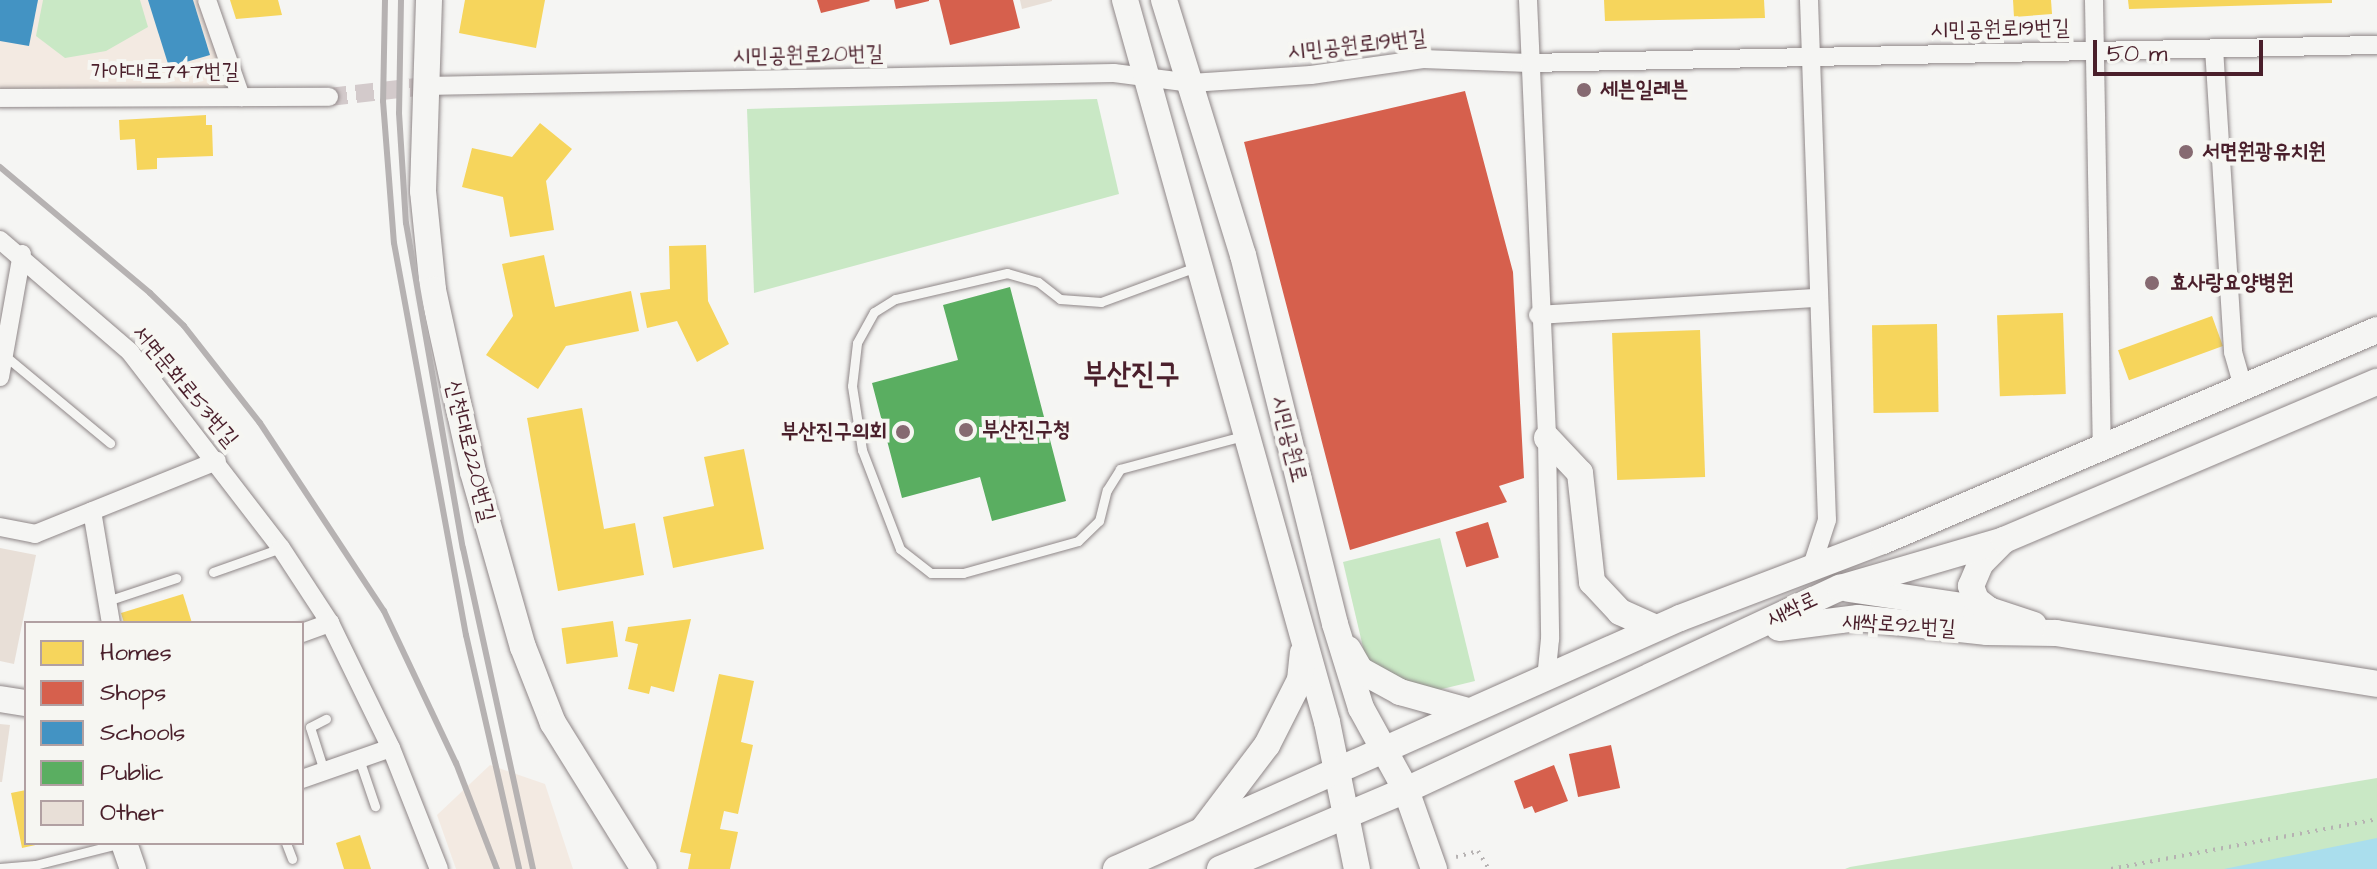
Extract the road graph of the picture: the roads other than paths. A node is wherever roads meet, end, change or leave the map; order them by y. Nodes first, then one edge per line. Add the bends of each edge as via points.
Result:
1 (207, 0) edge
2 (429, 0) edge
3 (1125, 0) edge
4 (1164, 0) edge
5 (1528, 0) edge
6 (1809, 0) edge
7 (2094, 0) edge
8 (2377, 45) edge
9 (2214, 48) junction
10 (2095, 51) junction
11 (1811, 57) junction
12 (1529, 63) junction
13 (1148, 80) junction
14 (1191, 83) junction
15 (425, 86) junction
16 (241, 97) junction
17 (329, 97) tunnel mouth
18 (0, 98) edge
19 (0, 240) edge
20 (22, 254) junction
21 (1196, 267) junction
22 (1817, 298) junction
23 (1538, 315) junction
24 (2377, 330) edge
25 (4, 355) junction
26 (0, 377) edge
27 (2377, 382) edge
28 (2243, 387) junction
29 (1243, 436) junction
30 (1547, 438) junction
31 (110, 443) dead end
32 (2102, 447) junction
33 (217, 461) junction
34 (92, 511) junction
35 (0, 527) edge
36 (2004, 540) junction
37 (281, 548) junction
38 (1812, 566) junction
39 (213, 572) dead end
40 (176, 578) dead end
41 (1840, 588) junction
42 (107, 601) junction
43 (1989, 610) junction
44 (111, 621) edge
45 (330, 623) junction
46 (1335, 624) junction
47 (1656, 628) junction
48 (304, 632) edge
49 (2056, 633) junction
50 (1305, 641) junction
51 (1698, 653) junction
52 (1546, 679) junction
53 (2377, 684) edge
54 (0, 699) edge
55 (24, 703) edge
56 (1465, 710) junction
57 (326, 719) dead end
58 (391, 748) junction
59 (1383, 748) junction
60 (359, 759) junction
61 (324, 771) junction
62 (1335, 775) junction
63 (304, 778) edge
64 (1406, 790) junction
65 (375, 806) dead end
66 (1344, 817) junction
67 (1197, 835) junction
68 (114, 845) edge
69 (123, 845) edge
70 (287, 845) edge
71 (292, 859) dead end
72 (0, 868) edge
73 (133, 869) edge
74 (439, 869) edge
75 (644, 869) edge
76 (1116, 869) edge
77 (1220, 869) edge
78 (1357, 869) edge
79 (1434, 869) edge

1 - 16 street
2 - 15 main road, 신천대로220번길
3 - 13 main road, 시민공원로
4 - 14 main road, 시민공원로
5 - 12 street
6 - 11 street
7 - 10 street, 시민공원로19번길
8 - 9 street, 시민공원로19번길
9 - 10 street, 시민공원로19번길
9 - 28 street via 2233,352
10 - 11 street, 시민공원로19번길
10 - 32 street
11 - 12 street, 시민공원로19번길
11 - 22 street
12 - 14 street, 시민공원로19번길 via 1423,59 1311,75
12 - 23 street
13 - 14 street, 시민공원로20번길
13 - 15 street, 시민공원로20번길 via 1114,73
13 - 21 main road, 시민공원로
14 - 46 main road, 시민공원로 via 1243,255
15 - 75 main road, 신천대로220번길 via 423,191 433,290 473,472 523,647 553,723
16 - 17 street, 가야대로747번길
16 - 18 street, 가야대로747번길
19 - 20 street, 서면문화로53번길
20 - 25 street
20 - 33 street, 서면문화로53번길 via 130,352
21 - 29 main road, 시민공원로
21 - 29 lane via 1101,302 1060,299 1038,282 1007,273 895,299 874,312 857,343 852,386 862,450 900,549 931,573 963,573 1078,541 1099,521 1107,490 1120,469
22 - 23 street
22 - 38 street, 새싹로 via 1827,520
23 - 30 street
24 - 28 main road, 새싹로
25 - 26 street
25 - 31 lane
27 - 36 main road, 새싹로
28 - 32 main road, 새싹로
29 - 50 main road, 시민공원로
30 - 47 main road via 1580,473 1592,582 1620,612
30 - 52 street
32 - 38 main road, 새싹로
33 - 34 street
33 - 37 street, 서면문화로53번길
34 - 35 street via 35,534
34 - 42 street
36 - 41 main road, 새싹로
36 - 43 main road via 1981,563 1971,586 1976,600
37 - 39 lane
37 - 45 street, 서면문화로53번길
38 - 41 main road, 새싹로92번길
38 - 47 main road, 새싹로
40 - 42 lane
41 - 43 main road, 새싹로92번길
41 - 51 main road, 새싹로
42 - 44 street
43 - 49 main road, 새싹로92번길
45 - 48 street
45 - 58 street, 서면문화로53번길
46 - 56 main road via 1360,670 1412,696
46 - 59 main road, 시민공원로 via 1361,708
47 - 52 main road, 새싹로
49 - 51 main road, 새싹로92번길 via 1987,632 1858,618 1820,620
49 - 53 main road, 새싹로92번길
50 - 62 main road, 시민공원로
50 - 67 main road via 1300,680 1267,745 1230,800
51 - 64 main road, 새싹로
52 - 56 main road, 새싹로
54 - 55 main road
56 - 59 main road, 새싹로
57 - 61 lane via 310,727
58 - 60 street
58 - 74 street, 서면문화로53번길
59 - 62 main road, 새싹로
59 - 64 main road, 시민공원로
60 - 61 street
60 - 65 lane
61 - 63 street
62 - 66 main road, 시민공원로
62 - 67 main road, 새싹로
64 - 66 main road, 새싹로
64 - 79 main road, 시민공원로
66 - 77 main road, 새싹로
66 - 78 main road, 시민공원로
67 - 76 main road, 새싹로
68 - 72 lane
69 - 73 main road
70 - 71 lane

